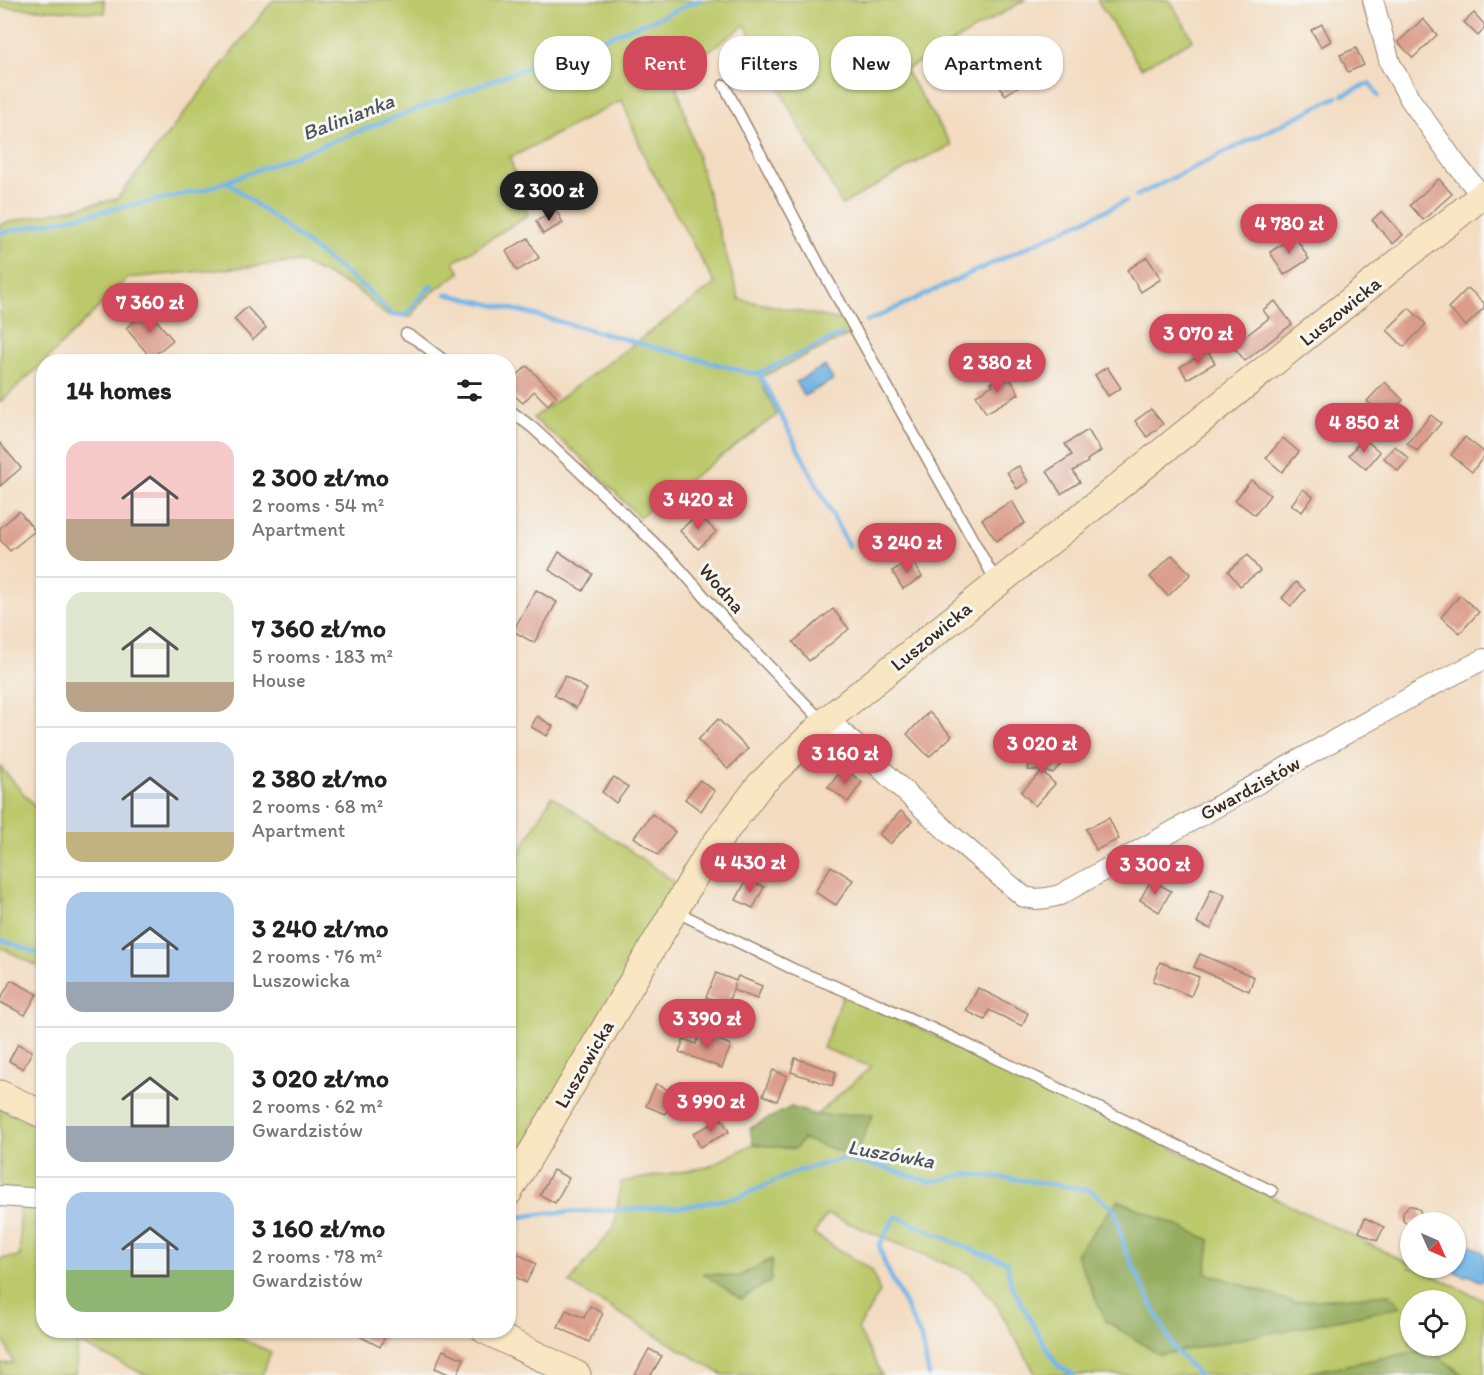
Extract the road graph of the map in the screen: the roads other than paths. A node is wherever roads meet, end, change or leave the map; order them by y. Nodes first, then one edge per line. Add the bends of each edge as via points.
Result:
1 (1373, 0) edge
2 (727, 90) edge
3 (1483, 195) edge
4 (406, 334) dead end
5 (435, 354) edge
6 (516, 415) edge
7 (998, 583) junction
8 (1484, 659) edge
9 (826, 721) junction
10 (674, 910) junction
11 (0, 1094) edge
12 (36, 1111) edge
13 (516, 1179) edge
14 (1272, 1191) dead end
15 (0, 1196) edge
16 (36, 1198) edge
17 (501, 1338) edge
18 (577, 1375) edge

1 - 3 street via 1390,63 1410,99
2 - 7 lane
3 - 7 street, Luszowicka
4 - 5 lane
6 - 9 lane, Wodna via 675,563 732,628
7 - 9 street, Luszowicka
8 - 9 street, Gwardzistów via 1060,895 1047,898 1024,897 1012,888
9 - 10 street, Luszowicka via 760,785 707,855
10 - 13 street, Luszowicka
10 - 14 lane
11 - 12 street
15 - 16 street
17 - 18 street

